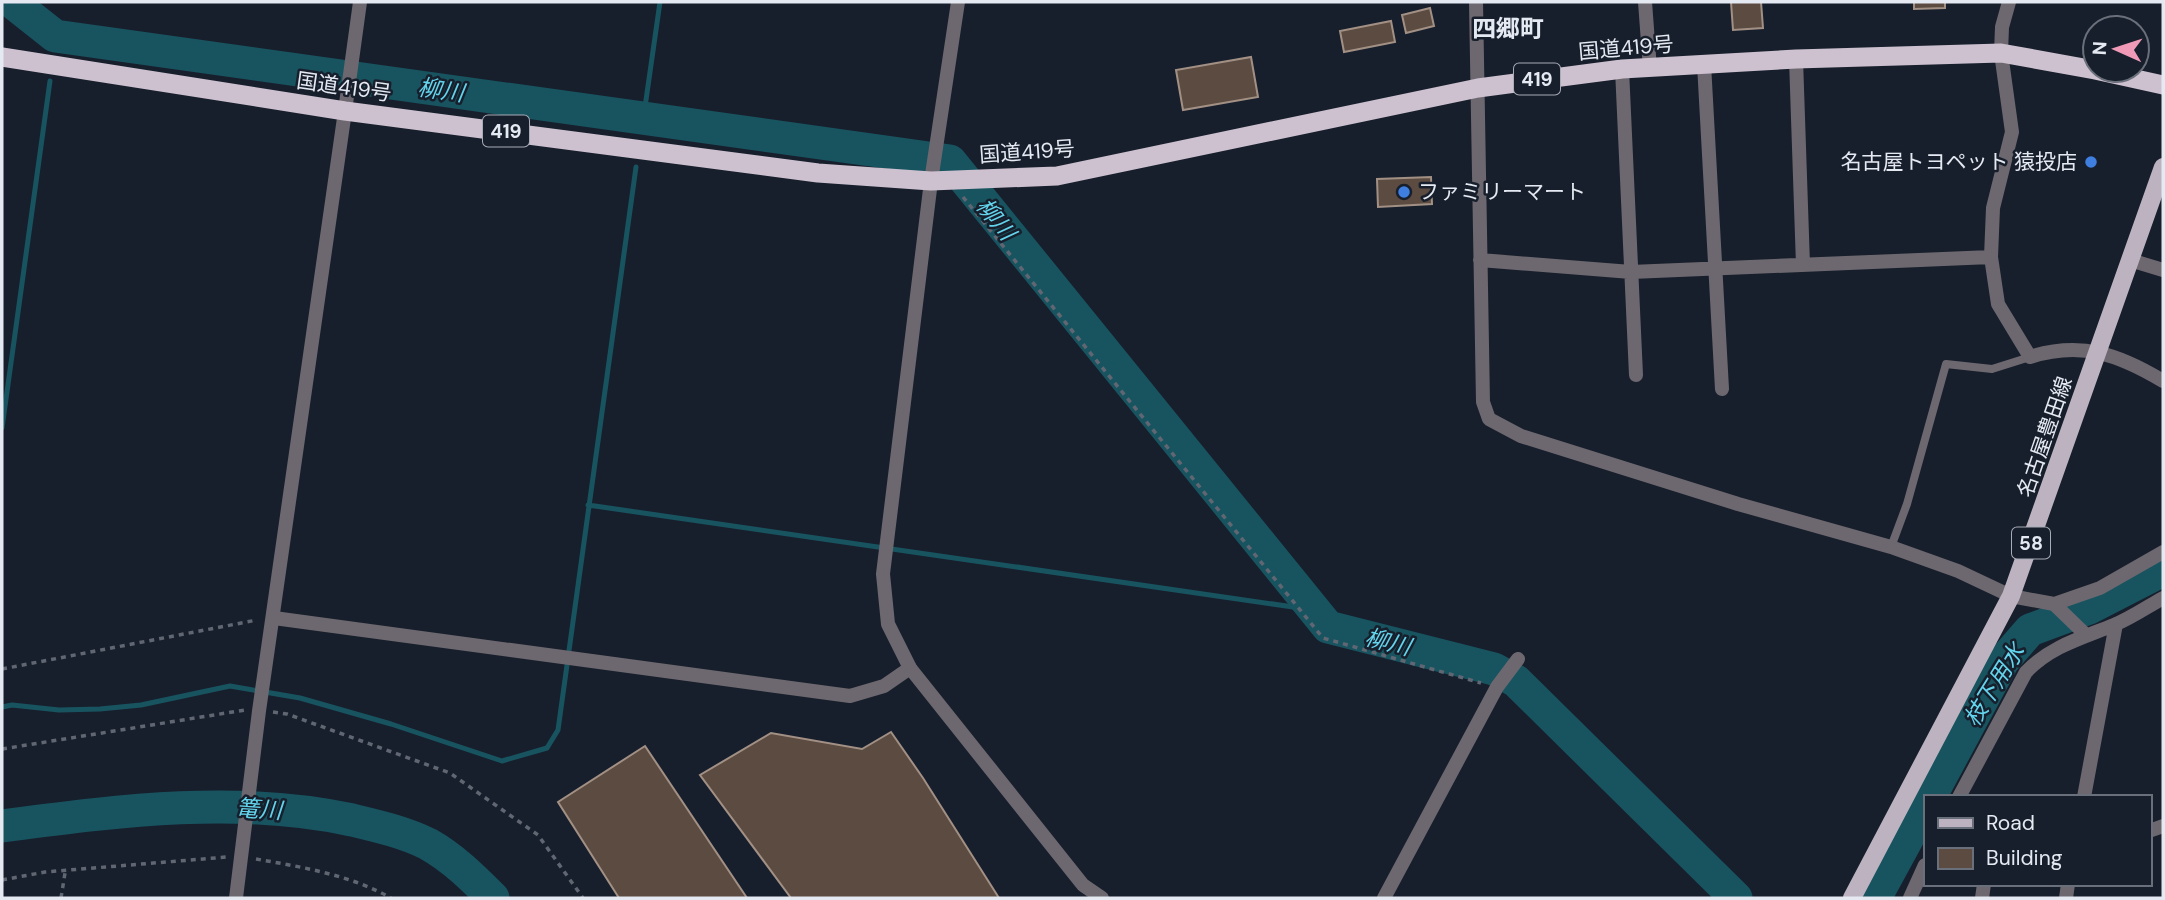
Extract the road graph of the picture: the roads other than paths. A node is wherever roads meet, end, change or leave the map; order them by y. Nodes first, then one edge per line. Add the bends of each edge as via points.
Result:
1 (958, 2) edge
2 (1476, 2) edge
3 (1645, 2) edge
4 (2009, 2) edge
5 (359, 5) edge
6 (2001, 53) junction
7 (2, 57) edge
8 (1796, 59) junction
9 (1704, 64) junction
10 (2081, 67) edge
11 (1622, 69) junction
12 (1650, 69) junction
13 (1478, 88) junction
14 (346, 102) junction
15 (2163, 167) edge
16 (940, 180) junction
17 (1991, 257) junction
18 (1480, 260) junction
19 (2130, 260) junction
20 (1804, 265) junction
21 (1716, 270) junction
22 (2163, 270) edge
23 (1631, 272) junction
24 (2098, 351) junction
25 (2030, 357) junction
26 (1636, 375) dead end
27 (2163, 381) edge
28 (1722, 388) dead end
29 (1891, 547) junction
30 (2163, 552) edge
31 (2011, 596) junction
32 (2163, 598) edge
33 (2056, 605) junction
34 (274, 618) junction
35 (2116, 624) junction
36 (2080, 629) junction
37 (1518, 659) dead end
38 (911, 668) junction
39 (1960, 795) edge
40 (2084, 795) edge
41 (1924, 867) edge
42 (236, 898) edge
43 (1102, 898) edge
44 (1384, 898) edge
45 (1852, 898) edge
46 (1910, 898) edge

1 - 16 street via 935,148
2 - 13 street
3 - 12 street
4 - 6 street
5 - 14 street
6 - 8 highway, 国道419号 / 419
6 - 10 highway, 国道419号 / 419
6 - 17 street via 2012,132 1993,208
7 - 14 highway, 国道419号 / 419
8 - 9 highway, 国道419号 / 419
8 - 20 street
9 - 12 highway, 国道419号 / 419
9 - 21 street
11 - 12 highway, 国道419号 / 419
11 - 13 highway, 国道419号 / 419
11 - 23 street
13 - 16 highway, 国道419号 / 419 via 1056,176
13 - 18 street
14 - 16 highway, 国道419号 / 419 via 818,173
14 - 34 street
15 - 19 main road, 名古屋豊田線 / 58
16 - 38 street via 883,574 888,624
17 - 20 street
17 - 25 street via 1998,304
18 - 23 street
18 - 29 street via 1483,402 1495,425 1738,504
19 - 22 street
19 - 24 main road, 名古屋豊田線 / 58
20 - 21 street
21 - 23 street
21 - 28 street
23 - 26 street
24 - 25 street via 2071,348
24 - 27 street
24 - 31 main road, 名古屋豊田線 / 58
25 - 29 lane via 1992,369 1946,364
29 - 31 street
30 - 33 street via 2100,588
31 - 33 street
31 - 45 main road, 名古屋豊田線 / 58
32 - 35 street
33 - 36 street
34 - 38 street via 850,696 884,686
34 - 42 street
35 - 36 street
35 - 40 street
36 - 39 street via 2026,672
37 - 44 street via 1497,686
38 - 43 street via 1083,885
41 - 46 street

